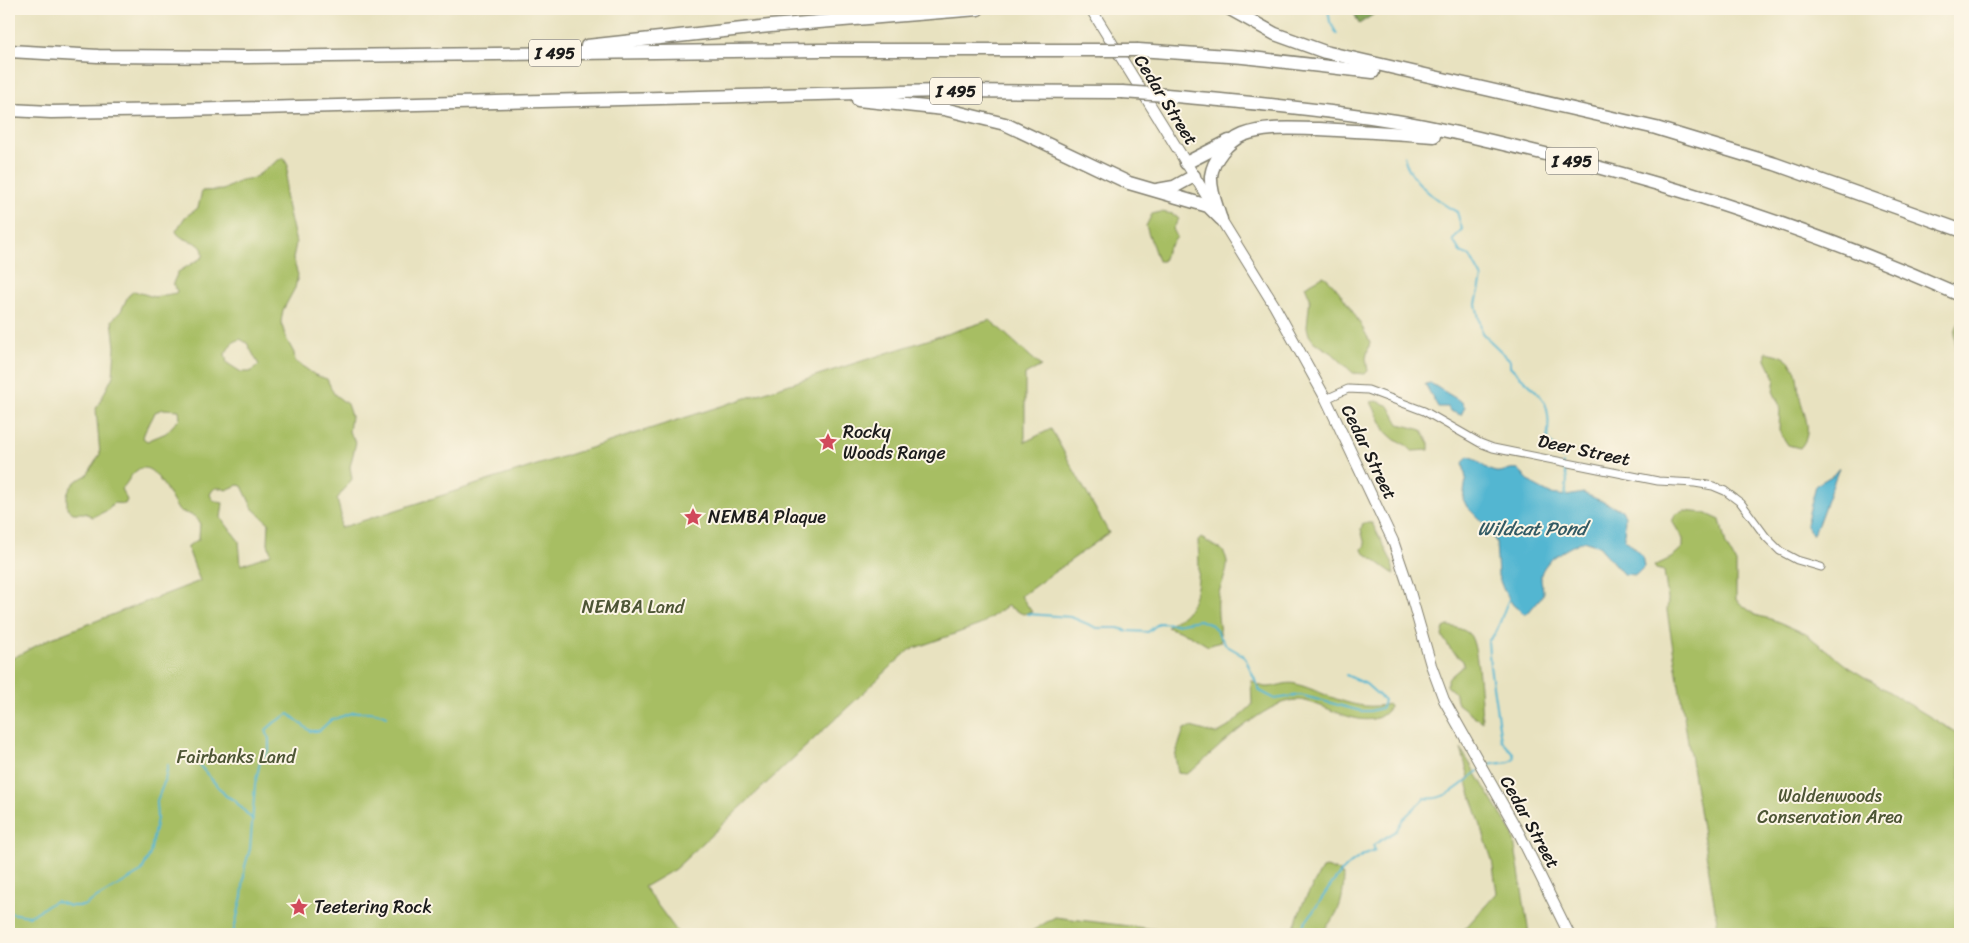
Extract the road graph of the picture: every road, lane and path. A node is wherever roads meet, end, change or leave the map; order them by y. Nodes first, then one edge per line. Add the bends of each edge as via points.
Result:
1 (978, 9) edge
2 (1090, 9) edge
3 (1230, 9) edge
4 (9, 51) edge
5 (492, 54) junction
6 (1480, 89) junction
7 (790, 94) junction
8 (9, 110) edge
9 (1240, 136) junction
10 (1487, 140) junction
11 (1186, 162) junction
12 (1194, 176) junction
13 (1150, 190) junction
14 (1221, 219) junction
15 (1960, 230) edge
16 (1960, 295) edge
17 (1326, 399) junction
18 (1821, 567) dead end
19 (1569, 934) edge

1 - 5 highway
2 - 11 main road, Cedar Street
3 - 6 highway via 1275,34 1317,50
4 - 5 highway, I 495 via 170,57
5 - 6 highway, I 495, bridge via 1138,50 1300,62
6 - 15 highway, I 495 via 1656,128 1775,164
7 - 8 highway, I 495 via 179,110
7 - 10 highway, I 495, bridge via 968,90 1122,92 1244,102 1388,120
7 - 13 highway via 907,104 980,116 1034,136 1129,183
9 - 10 highway via 1284,128
9 - 11 highway
9 - 14 highway via 1220,156 1212,173 1211,185
10 - 16 highway, I 495 via 1641,178 1730,206 1827,240
11 - 12 main road, Cedar Street
12 - 13 highway via 1174,187
12 - 14 main road, Cedar Street
13 - 14 highway via 1198,202
14 - 17 main road, Cedar Street
17 - 18 street, Deer Street via 1348,389 1363,389 1424,411 1484,445 1658,481 1700,483 1720,489 1741,502 1780,550 1797,560
17 - 19 main road, Cedar Street via 1396,549 1440,690 1520,835

